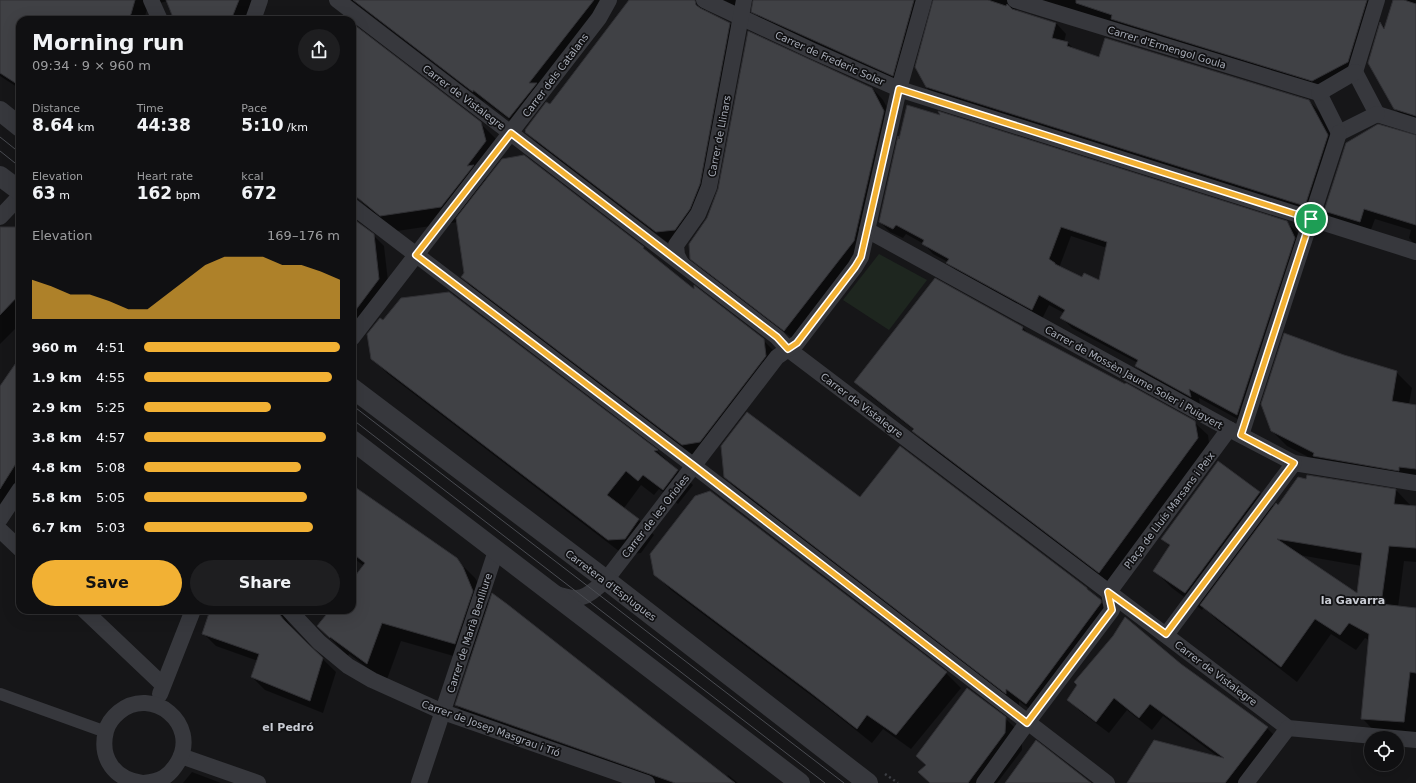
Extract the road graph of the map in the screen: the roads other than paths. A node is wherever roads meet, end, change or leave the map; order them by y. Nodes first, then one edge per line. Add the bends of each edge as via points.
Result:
1 (151, 0) edge
2 (260, 0) edge
3 (337, 0) edge
4 (609, 0) edge
5 (704, 0) edge
6 (744, 0) edge
7 (924, 0) edge
8 (1015, 0) edge
9 (1377, 0) edge
10 (158, 16) edge
11 (254, 16) edge
12 (741, 17) junction
13 (1355, 72) junction
14 (899, 89) junction
15 (1319, 93) junction
16 (0, 112) edge
17 (1377, 114) junction
18 (16, 124) edge
19 (1416, 126) edge
20 (511, 133) junction
21 (1339, 133) junction
22 (0, 176) edge
23 (16, 188) edge
24 (16, 200) edge
25 (356, 209) edge
26 (0, 217) edge
27 (1311, 219) junction
28 (867, 230) junction
29 (1416, 252) edge
30 (416, 255) junction
31 (681, 263) junction
32 (356, 333) edge
33 (788, 349) junction
34 (356, 391) edge
35 (1235, 432) junction
36 (356, 443) edge
37 (1294, 463) junction
38 (694, 466) junction
39 (1416, 483) edge
40 (16, 494) edge
41 (0, 519) edge
42 (0, 530) edge
43 (16, 545) edge
44 (496, 551) junction
45 (606, 580) junction
46 (552, 592) junction
47 (1108, 592) junction
48 (88, 614) edge
49 (191, 614) edge
50 (294, 614) edge
51 (1166, 634) junction
52 (163, 685) junction
53 (0, 694) edge
54 (156, 705) junction
55 (443, 712) junction
56 (1027, 723) junction
57 (1288, 728) junction
58 (106, 732) junction
59 (1416, 740) edge
60 (181, 756) junction
61 (137, 783) edge
62 (258, 783) edge
63 (419, 783) edge
64 (646, 783) edge
65 (800, 783) edge
66 (868, 783) edge
67 (984, 783) edge
68 (1107, 783) edge
69 (1246, 783) edge

1 - 10 street
2 - 11 street
3 - 20 street, Carrer de Vistalegre
4 - 20 street, Carrer dels Catalans via 599,18
5 - 12 street, Carrer de Frederic Soler
6 - 12 street, Carrer de Llinars
7 - 14 street, Carrer de les Orioles
8 - 15 street, Carrer d'Ermengol Goula
9 - 13 street
12 - 14 street, Carrer de Frederic Soler
12 - 31 street, Carrer de Llinars via 709,187 698,214 676,245
13 - 15 street
13 - 17 street
14 - 27 street, Carrer de Frederic Soler
14 - 28 street, Carrer de les Orioles
15 - 21 street
16 - 18 street
17 - 19 street
17 - 21 street
20 - 30 street, Carrer dels Catalans
20 - 31 street, Carrer de Vistalegre
21 - 27 street, Plaça de Lluís Marsans i Peix
22 - 23 street
24 - 26 street
25 - 30 street
27 - 29 street, Carrer de Frederic Soler
27 - 35 street, Plaça de Lluís Marsans i Peix
28 - 33 street, Carrer de les Orioles via 861,257 855,267 797,343
28 - 35 street, Carrer de Mossèn Jaume Soler i Puigvert
30 - 32 street, Carrer dels Catalans
30 - 38 street
31 - 33 street, Carrer de Vistalegre via 777,337
33 - 38 street, Carrer de les Orioles via 777,357
33 - 47 street, Carrer de Vistalegre
34 - 45 street, Carretera d'Esplugues
35 - 37 street, Carrer de Mossèn Jaume Soler i Puigvert
35 - 47 street, Plaça de Lluís Marsans i Peix
36 - 44 street
37 - 39 street, Carrer de Mossèn Jaume Soler i Puigvert
37 - 51 street
38 - 45 street, Carrer de les Orioles
38 - 56 street
40 - 41 street
42 - 43 street
44 - 46 street
44 - 55 street, Carrer de Marià Benlliure
45 - 46 street, Carrer de les Orioles via 589,595 578,598 569,599
45 - 66 street, Carretera d'Esplugues
46 - 65 street
47 - 51 street, Carrer de Vistalegre
47 - 56 street via 1112,610
48 - 52 street
49 - 52 street
50 - 55 street, Carrer de Josep Masgrau i Tió via 319,642 348,666 372,680
51 - 57 street, Carrer de Vistalegre
52 - 54 street
53 - 58 street
54 - 58 street via 145,703 123,708 108,724
54 - 60 street via 175,718 181,728 184,740
55 - 63 street, Carrer de Marià Benlliure
55 - 64 street, Carrer de Josep Masgrau i Tió
56 - 67 street
56 - 68 street
57 - 59 street
57 - 69 street
58 - 61 street via 106,758 122,776
60 - 61 street via 172,771 164,778 154,782
60 - 62 street

